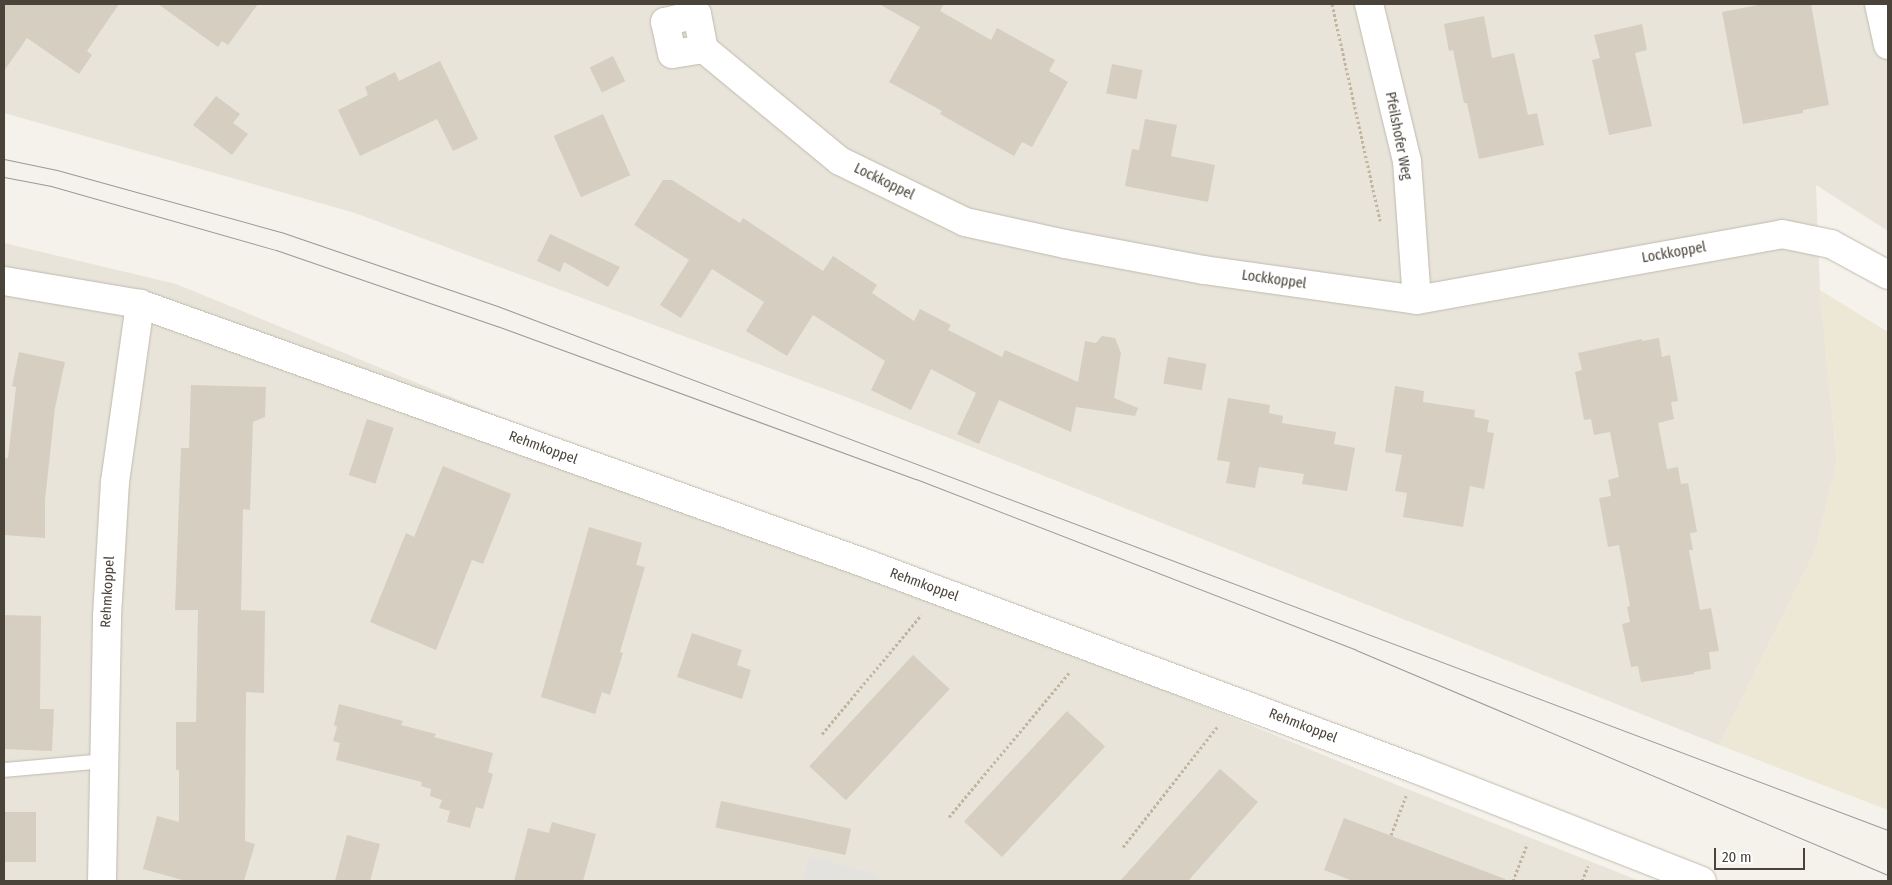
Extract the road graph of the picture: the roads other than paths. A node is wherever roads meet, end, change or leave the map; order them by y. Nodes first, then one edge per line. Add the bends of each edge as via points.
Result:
1 (1369, 4) edge
2 (1879, 4) edge
3 (1888, 45) edge
4 (704, 49) dead end
5 (1888, 275) edge
6 (4, 281) edge
7 (1417, 300) junction
8 (140, 304) junction
9 (104, 761) junction
10 (4, 770) edge
11 (102, 881) edge
12 (1702, 881) edge

1 - 7 street, Pfeilshofer Weg via 1407,161
2 - 3 street
4 - 7 street, Lockkoppel via 840,161 965,222 1204,270
5 - 7 street, Lockkoppel via 1831,244 1782,234
6 - 8 street, Rehmkoppel
8 - 9 street, Rehmkoppel via 115,482 107,616
8 - 12 street, Rehmkoppel via 941,591 1416,769
9 - 10 lane
9 - 11 street, Rehmkoppel

